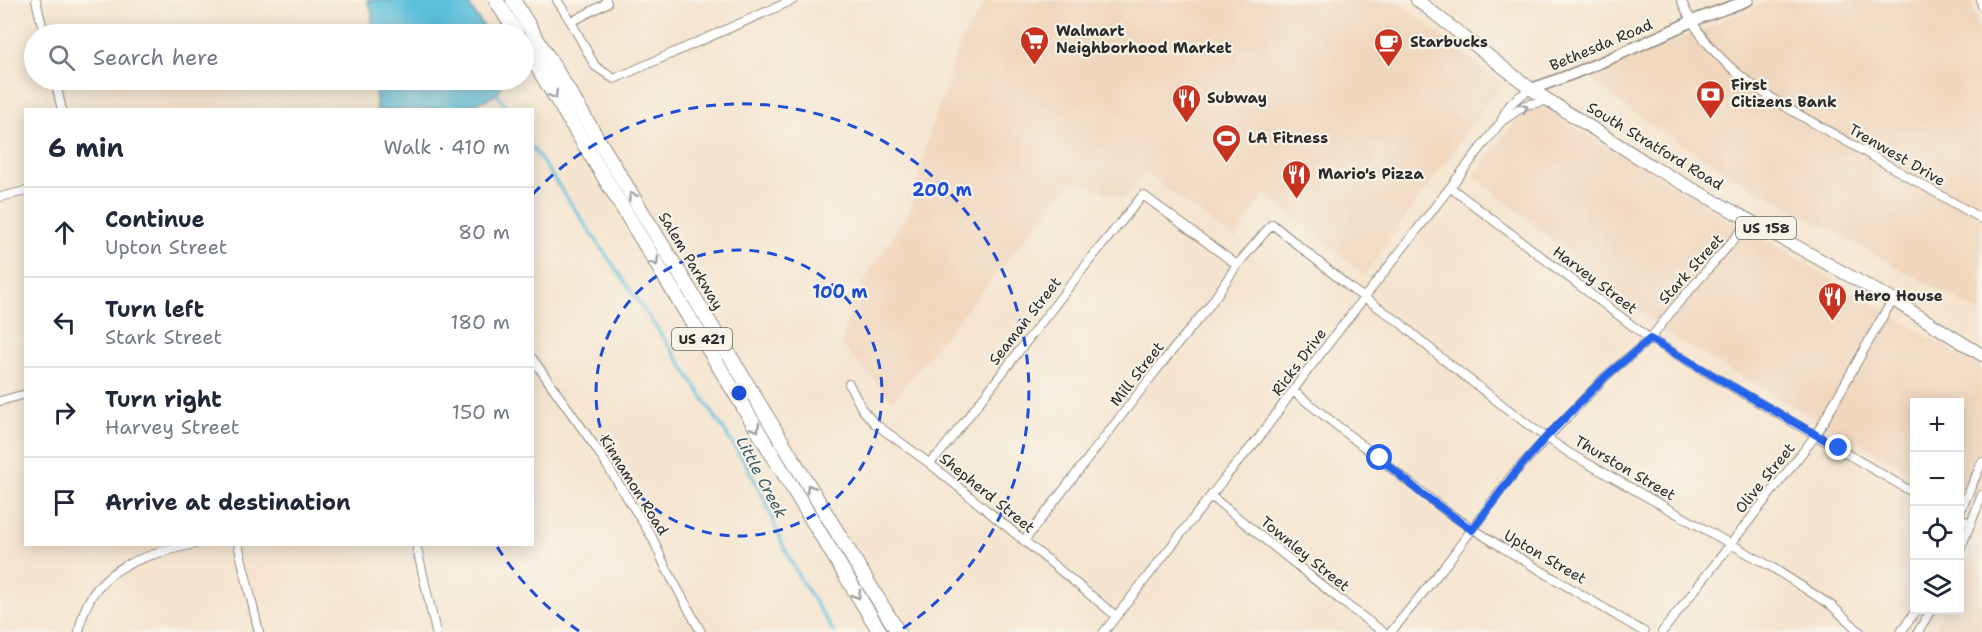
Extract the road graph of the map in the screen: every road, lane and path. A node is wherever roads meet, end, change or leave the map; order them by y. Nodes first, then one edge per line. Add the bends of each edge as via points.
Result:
1 (36, 0) edge
2 (496, 0) edge
3 (513, 0) edge
4 (557, 0) edge
5 (606, 0) edge
6 (793, 0) edge
7 (1417, 0) edge
8 (1681, 0) edge
9 (1748, 0) edge
10 (1981, 0) edge
11 (1982, 6) edge
12 (571, 22) junction
13 (1690, 22) junction
14 (42, 24) edge
15 (511, 24) edge
16 (528, 24) edge
17 (534, 34) edge
18 (534, 61) edge
19 (1531, 89) junction
20 (57, 90) edge
21 (1550, 100) junction
22 (62, 108) edge
23 (1501, 122) junction
24 (1451, 188) junction
25 (24, 191) edge
26 (0, 197) edge
27 (1982, 219) edge
28 (1751, 220) junction
29 (1272, 224) joint
30 (1237, 265) junction
31 (1366, 298) junction
32 (1893, 300) junction
33 (1650, 339) junction
34 (1982, 355) edge
35 (534, 361) edge
36 (849, 384) dead end
37 (1293, 391) junction
38 (24, 395) edge
39 (0, 401) edge
40 (1816, 435) junction
41 (1547, 436) junction
42 (1982, 462) edge
43 (929, 463) junction
44 (1910, 491) edge
45 (1982, 495) edge
46 (1211, 496) junction
47 (1962, 506) edge
48 (1964, 521) edge
49 (1970, 523) junction
50 (1472, 530) junction
51 (1964, 538) edge
52 (1024, 541) junction
53 (1731, 544) junction
54 (186, 546) edge
55 (238, 546) edge
56 (416, 546) edge
57 (1913, 614) edge
58 (1928, 614) edge
59 (1116, 616) junction
60 (79, 632) edge
61 (259, 632) edge
62 (436, 632) edge
63 (701, 632) edge
64 (880, 632) edge
65 (898, 632) edge
66 (1104, 632) edge
67 (1383, 632) edge
68 (1391, 632) edge
69 (1644, 632) edge
70 (1662, 632) edge
71 (1860, 632) edge
72 (1902, 632) edge
73 (1918, 632) edge

1 - 14 street
2 - 15 highway
16 -> 3 highway, Salem Parkway / US 421
4 - 12 street
5 - 12 street via 607,3
6 - 12 street via 614,79 595,66
7 - 19 main road, South Stratford Road / US 158
8 - 13 street, Trenwest Drive
9 - 13 street, Bethesda Road
10 - 11 street
13 - 19 street, Bethesda Road
13 - 27 street, Trenwest Drive via 1717,56 1747,82
65 -> 17 highway, Salem Parkway / US 421
18 -> 64 highway, Salem Parkway / US 421
19 - 21 main road, South Stratford Road / US 158
19 - 23 street, Ricks Drive via 1504,111
20 - 22 street
23 -> 21 street, Ricks Drive via 1525,105
21 - 28 main road, South Stratford Road / US 158 via 1653,167
23 - 24 street, Ricks Drive
24 - 31 street, Ricks Drive
24 - 33 street, Harvey Street
25 - 26 street
28 - 32 main road, South Stratford Road / US 158
28 - 33 street, Stark Street
29 - 30 street, Mill Street
29 - 31 street, Thurston Street
30 - 43 street, Seaman Street via 1143,195
30 - 52 street, Mill Street
31 - 37 street, Ricks Drive
31 - 41 street, Thurston Street
32 - 34 main road, South Stratford Road / US 158
32 - 40 street, Olive Street
33 - 40 street, Harvey Street
33 - 41 street, Stark Street via 1606,376
35 - 63 street, Kinnamon Road via 652,537
36 - 43 street, Shepherd Street via 874,423
37 - 46 street, Ricks Drive
37 - 50 street, Upton Street
38 - 39 street
40 - 44 street, Harvey Street
40 - 53 street, Olive Street
41 - 50 street, Stark Street
41 - 53 street, Thurston Street via 1569,453
42 - 47 street
43 - 52 street, Shepherd Street
45 - 49 street
46 - 59 street, Ricks Drive
46 - 67 street, Townley Street
48 - 49 street
49 - 51 street
50 - 68 street, Stark Street
50 - 69 street, Upton Street
52 - 59 street, Shepherd Street
53 - 70 street, Olive Street
53 - 71 street, Thurston Street via 1832,606
54 - 60 street via 141,558 106,577 88,602
55 - 61 street
56 - 62 street
57 - 72 street
58 - 73 street
59 - 66 street, Ricks Drive

